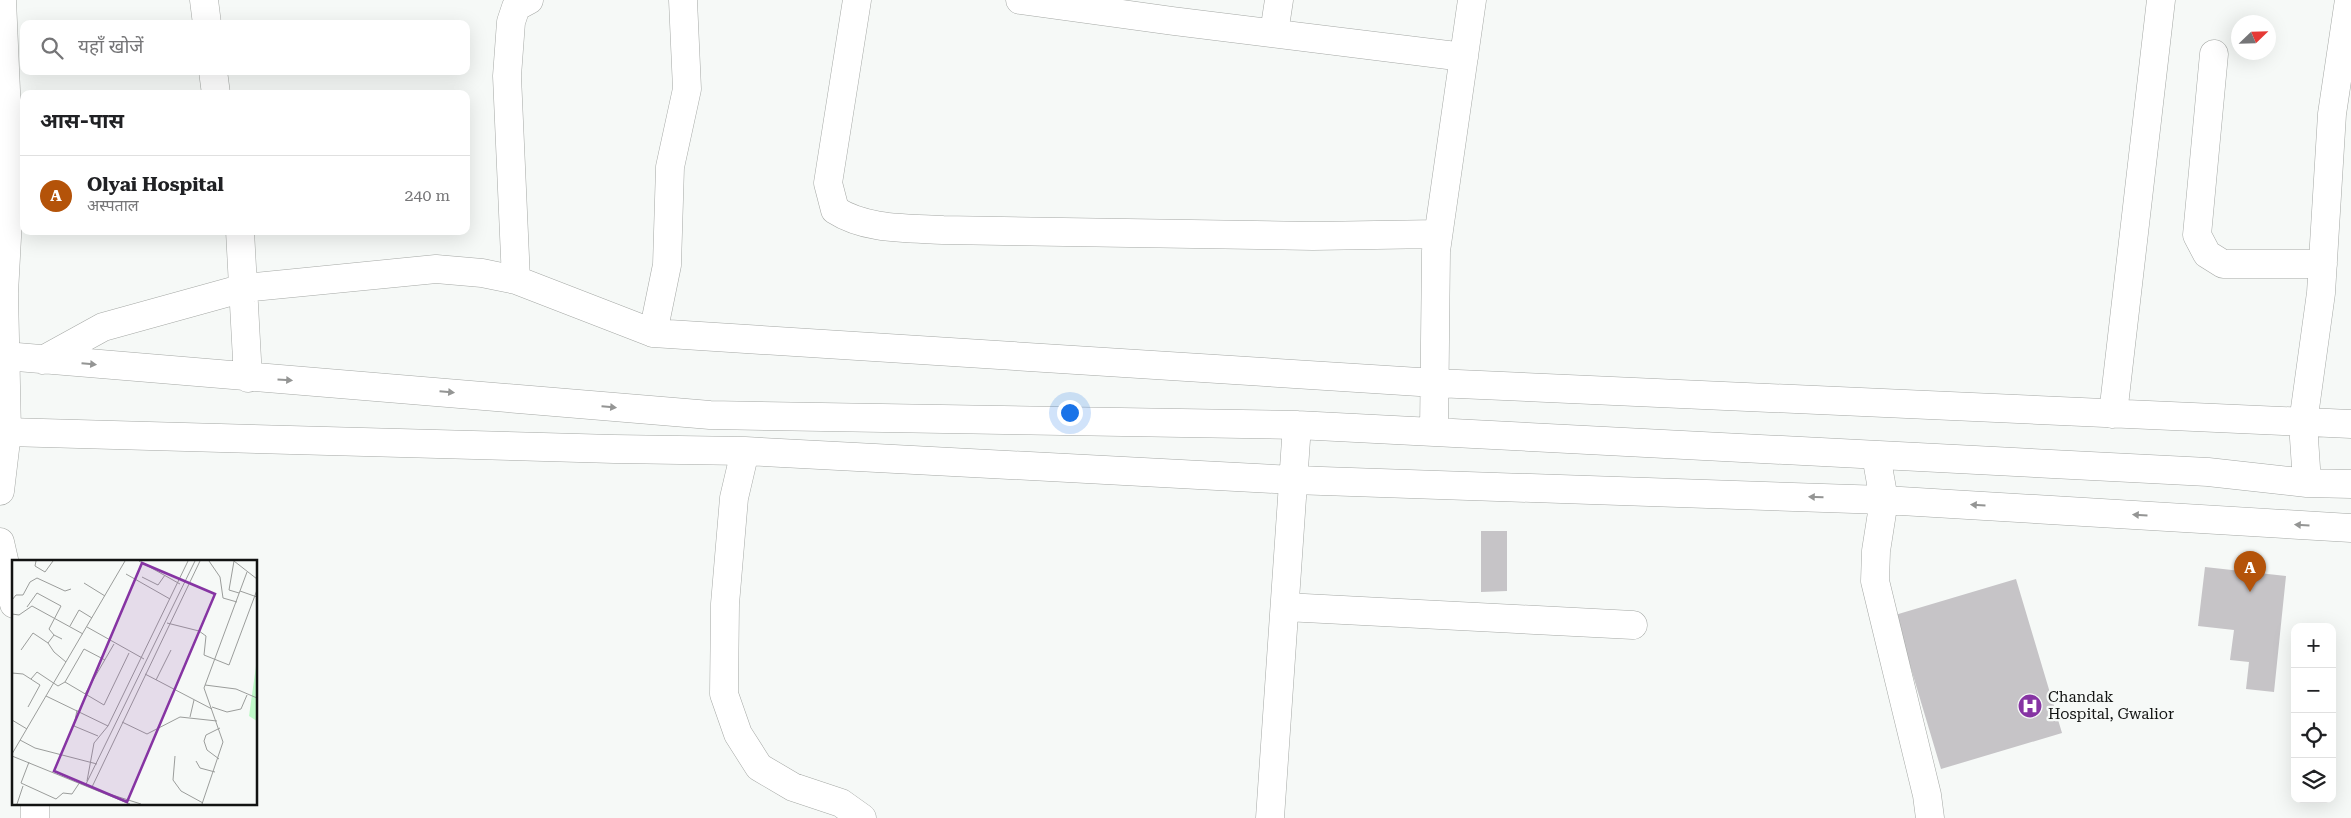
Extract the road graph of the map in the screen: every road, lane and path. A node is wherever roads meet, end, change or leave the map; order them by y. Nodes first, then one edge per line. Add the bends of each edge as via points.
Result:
1 (2, 0) edge
2 (204, 0) edge
3 (529, 0) edge
4 (683, 0) edge
5 (857, 0) edge
6 (1020, 0) edge
7 (1279, 0) edge
8 (1472, 0) edge
9 (2161, 0) edge
10 (2350, 0) edge
11 (206, 20) edge
12 (1274, 33) junction
13 (2214, 54) dead end
14 (1464, 57) junction
15 (214, 75) edge
16 (215, 90) edge
17 (2339, 185) edge
18 (1438, 234) junction
19 (240, 235) edge
20 (2323, 264) junction
21 (516, 280) junction
22 (244, 288) junction
23 (2, 293) edge
24 (652, 333) junction
25 (5, 356) junction
26 (43, 360) junction
27 (248, 378) junction
28 (1435, 383) junction
29 (2113, 414) junction
30 (2303, 423) junction
31 (2351, 424) edge
32 (1297, 425) junction
33 (1434, 431) junction
34 (7, 432) junction
35 (745, 450) junction
36 (1876, 455) junction
37 (1293, 480) junction
38 (2307, 483) junction
39 (2351, 484) edge
40 (0, 491) edge
41 (1884, 500) junction
42 (2351, 528) edge
43 (0, 542) edge
44 (12, 595) edge
45 (1285, 607) junction
46 (1633, 626) dead end
47 (862, 818) edge
48 (1270, 818) edge
49 (1930, 818) edge

1 - 23 street via 10,182
2 - 11 street
3 - 21 street via 516,7 507,76
4 - 24 street via 687,89 670,167 667,265
5 - 18 street via 828,183 835,210 849,219 886,227 962,230 1313,236
6 - 12 street
7 - 12 street
8 - 14 street
9 - 29 street
10 - 17 street via 2332,114
12 - 14 street
13 - 20 street via 2196,236 2207,254 2223,264
14 - 18 street
15 - 16 street
17 - 20 street
18 - 28 street
19 - 22 street
20 - 30 street
21 - 22 street via 436,269
21 - 24 street
22 - 26 street via 103,327
22 - 27 street
23 - 25 street
24 - 28 street
25 - 26 street
25 - 34 street
26 -> 27 street
27 -> 32 street via 710,415
28 - 29 street
28 - 33 street
29 - 30 street
30 - 31 street
30 - 38 street
32 - 33 street
32 - 37 street
33 - 36 street
34 - 35 street
34 - 40 street
35 - 37 street
35 - 47 street via 734,498 725,604 724,694 738,734 759,767 792,787 841,803
36 - 38 street via 2208,472
36 - 41 street
41 -> 37 street
37 - 45 street
38 - 39 street
42 -> 41 street
41 - 49 street via 1875,581
43 - 44 street
45 - 46 street
45 - 48 street

